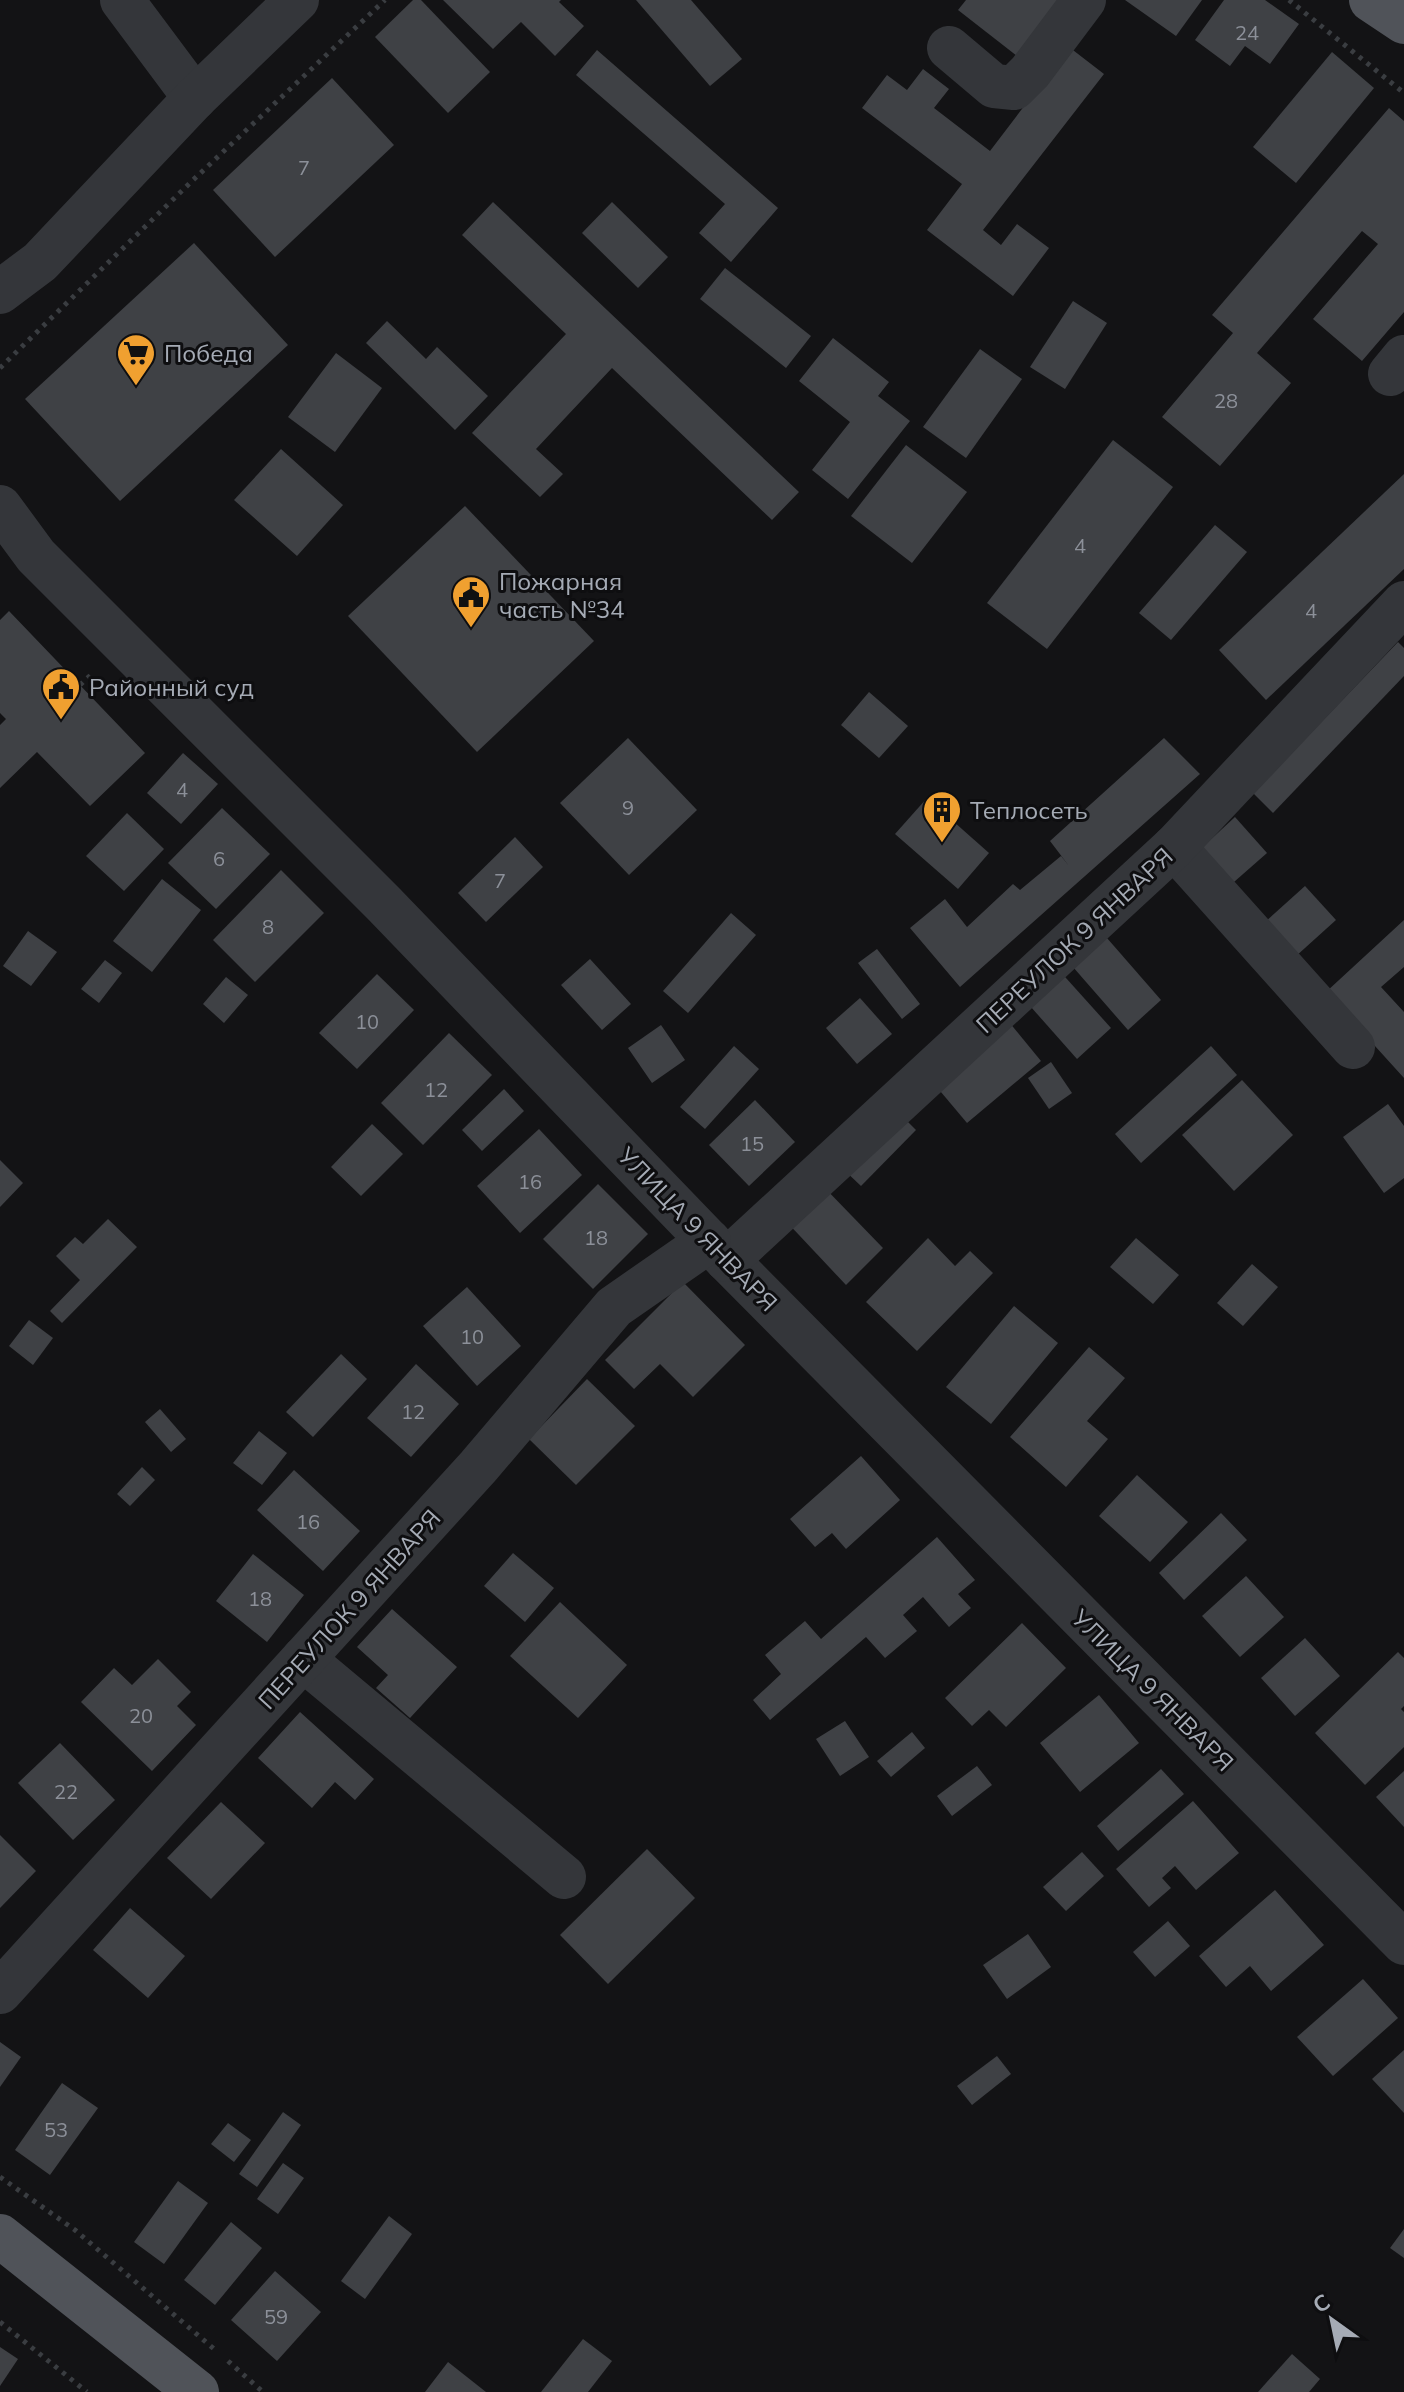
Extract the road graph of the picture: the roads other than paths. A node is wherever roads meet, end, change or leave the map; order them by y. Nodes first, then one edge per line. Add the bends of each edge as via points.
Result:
1 (122, 0) edge
2 (297, 0) edge
3 (1084, 0) edge
4 (1371, 0) edge
5 (1404, 22) edge
6 (949, 48) dead end
7 (195, 98) junction
8 (0, 292) edge
9 (0, 507) edge
10 (1404, 603) edge
11 (1174, 847) junction
12 (1353, 1047) dead end
13 (718, 1251) junction
14 (303, 1659) junction
15 (564, 1877) dead end
16 (1404, 1943) edge
17 (0, 1992) edge
18 (0, 2236) edge
19 (197, 2392) edge

1 - 7 street
2 - 7 street
3 - 6 street via 1014,88 994,86
4 - 5 main road
7 - 8 street via 40,262
9 - 13 street, УЛИЦА 9 ЯНВАРЯ via 36,556 384,904
10 - 11 street, ПЕРЕУЛОК 9 ЯНВАРЯ
11 - 12 street
11 - 13 street, ПЕРЕУЛОК 9 ЯНВАРЯ
13 - 14 street, ПЕРЕУЛОК 9 ЯНВАРЯ via 614,1307 478,1467
13 - 16 street, УЛИЦА 9 ЯНВАРЯ
14 - 15 street
14 - 17 street, ПЕРЕУЛОК 9 ЯНВАРЯ
18 - 19 main road

